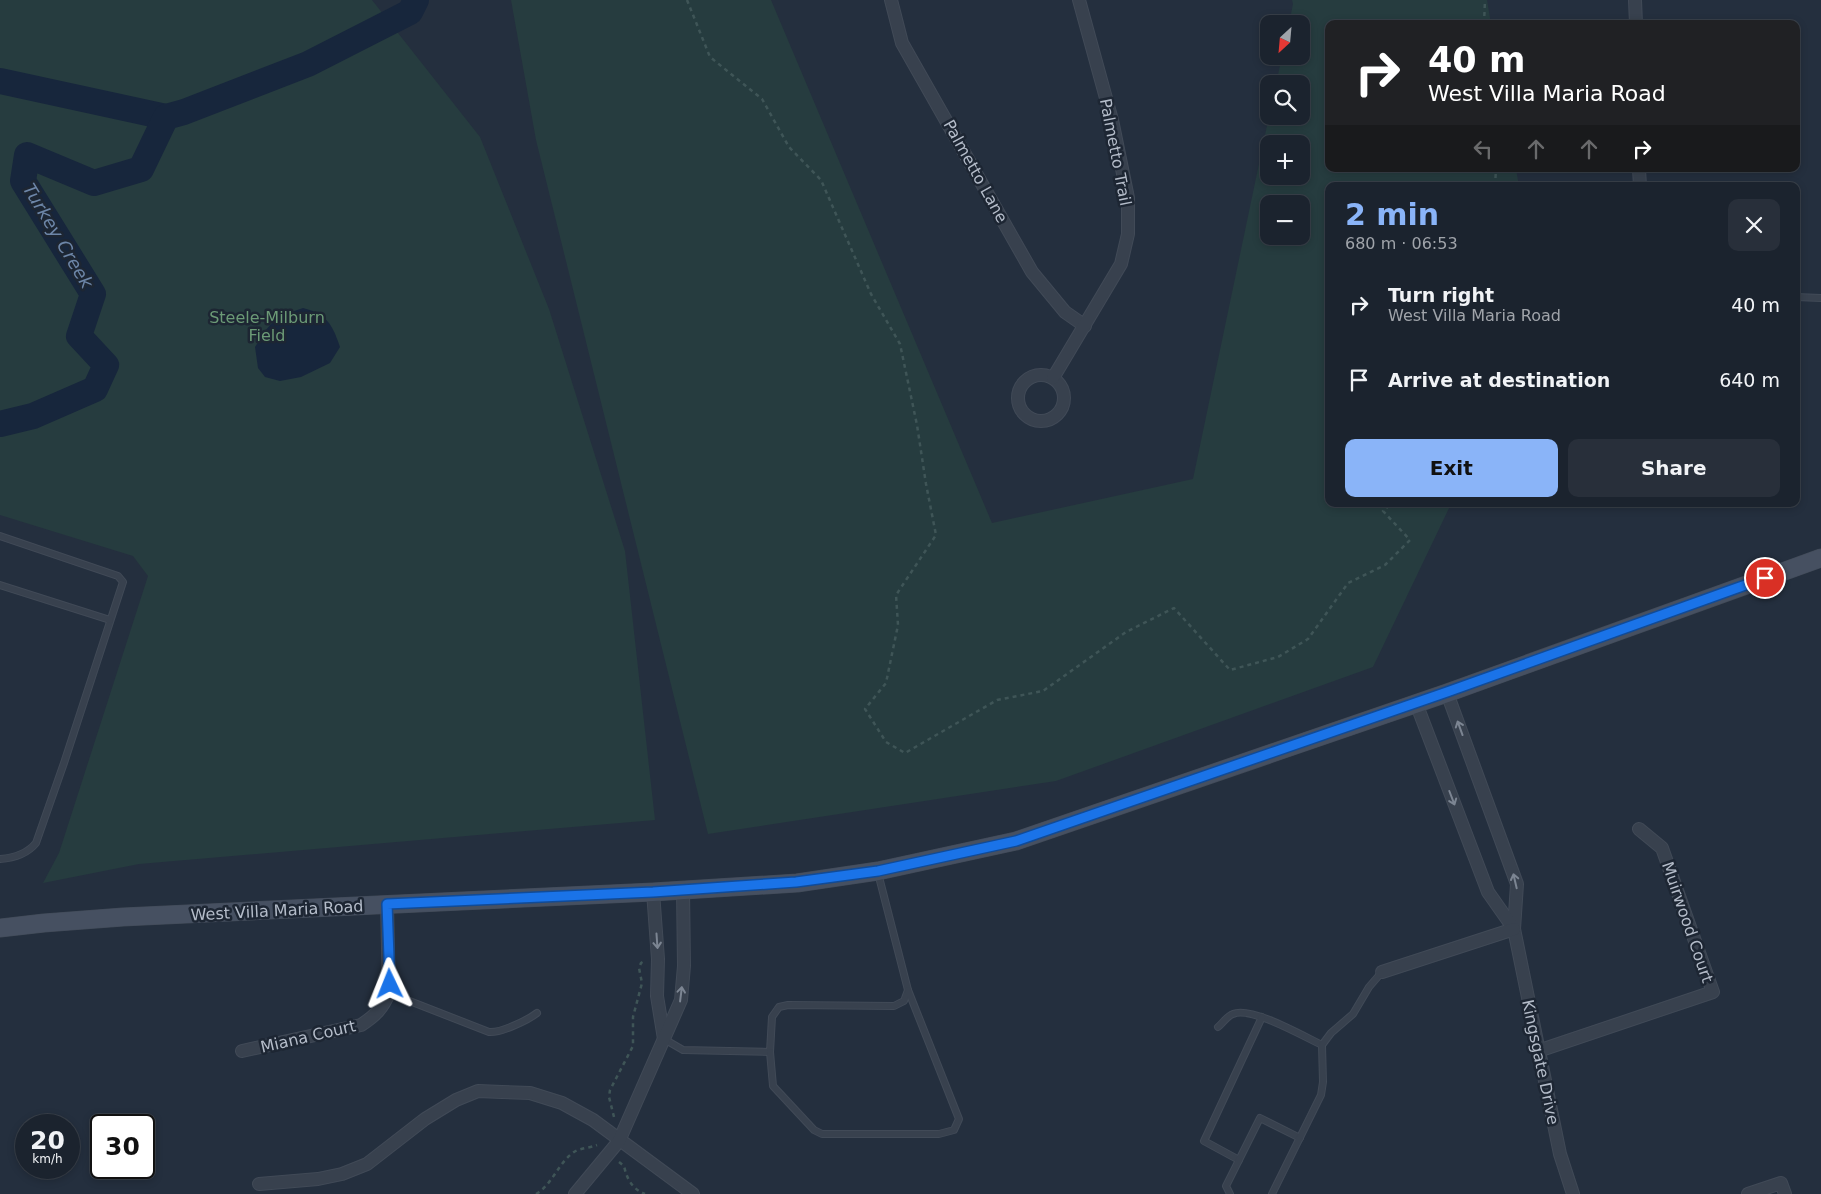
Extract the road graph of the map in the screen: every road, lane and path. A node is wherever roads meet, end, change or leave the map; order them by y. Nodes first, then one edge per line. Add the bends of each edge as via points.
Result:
1 (688, 0) edge
2 (891, 0) edge
3 (1079, 0) edge
4 (1485, 0) edge
5 (1635, 0) edge
6 (1484, 20) edge
7 (1636, 20) edge
8 (1800, 297) edge
9 (1821, 298) edge
10 (1085, 326) junction
11 (1053, 378) dead end
12 (1387, 507) edge
13 (0, 536) edge
14 (1821, 558) edge
15 (0, 585) edge
16 (110, 620) junction
17 (1447, 692) junction
18 (1416, 703) junction
19 (1639, 829) dead end
20 (0, 859) edge
21 (878, 871) junction
22 (683, 890) junction
23 (653, 892) junction
24 (387, 904) junction
25 (0, 928) edge
26 (1514, 929) junction
27 (658, 958) junction
28 (1382, 972) joint
29 (908, 990) junction
30 (390, 993) junction
31 (537, 1013) dead end
32 (1262, 1017) junction
33 (1218, 1027) dead end
34 (664, 1040) junction
35 (1322, 1045) junction
36 (242, 1051) dead end
37 (1538, 1051) junction
38 (770, 1052) junction
39 (606, 1131) junction
40 (1300, 1138) junction
41 (620, 1141) junction
42 (596, 1146) junction
43 (609, 1154) junction
44 (1239, 1160) junction
45 (259, 1184) dead end
46 (536, 1194) edge
47 (575, 1194) edge
48 (645, 1194) edge
49 (693, 1194) edge
50 (1230, 1194) edge
51 (1272, 1194) edge
52 (1573, 1194) edge
53 (1748, 1194) edge
54 (1784, 1194) edge

1 - 12 path via 710,56 762,99 789,147 821,180 871,294 900,344 936,535 896,595 898,625 886,682 865,709 886,742 905,753 997,700 1043,692 1126,632 1174,608 1230,670 1278,657 1308,639 1348,583 1385,565 1410,540 1383,510
2 - 10 street, Palmetto Lane via 902,43 1032,272 1064,312
3 - 10 street, Palmetto Trail via 1112,120 1128,198 1128,234 1121,264
4 - 6 path
5 - 7 street
8 - 9 lane
10 - 11 street, Palmetto Trail
13 - 16 lane via 118,576 123,582
14 - 17 main road, West Villa Maria Road
15 - 16 lane
16 - 20 lane via 36,843 28,852
17 - 18 main road, West Villa Maria Road
26 -> 17 street, Kingsgate Drive via 1517,884
18 - 21 main road, West Villa Maria Road via 1016,841
18 -> 26 street, Kingsgate Drive via 1488,892
19 - 37 street, Muirwood Court via 1662,848 1712,992
21 - 22 main road, West Villa Maria Road via 796,882
21 - 29 lane
22 - 23 main road, West Villa Maria Road
34 -> 22 street via 681,1000
23 - 24 main road, West Villa Maria Road
23 -> 27 street
24 - 25 main road, West Villa Maria Road via 123,917
24 - 30 street
26 - 28 street
26 - 37 street, Kingsgate Drive
27 - 34 street via 657,996
27 - 39 path via 640,963 642,983 633,1017 633,1046 610,1090 614,1118
28 - 35 lane via 1353,1014 1331,1032
29 - 38 lane via 904,1001 894,1006 779,1006 772,1017
29 - 38 lane via 959,1120 954,1130 939,1134 822,1134 814,1130 773,1086
30 - 31 lane via 489,1032 529,1020
30 - 36 street, Miana Court via 376,1015 361,1025
32 - 33 lane via 1242,1011 1231,1014
32 - 35 lane
32 - 44 lane via 1204,1141
34 - 38 lane via 683,1050
34 - 41 street
35 - 40 lane via 1321,1096
37 - 52 street, Kingsgate Drive via 1560,1154
39 - 41 street
39 - 42 path
39 - 45 street via 562,1103 530,1093 478,1092 456,1100 425,1119 367,1164 318,1179
40 - 44 lane via 1260,1118
40 - 51 lane
41 - 43 street
41 - 49 street
42 - 43 path
42 - 46 path via 575,1151
43 - 47 street
43 - 48 path via 624,1166 634,1187
44 - 50 lane via 1226,1186
53 - 54 street via 1780,1183

